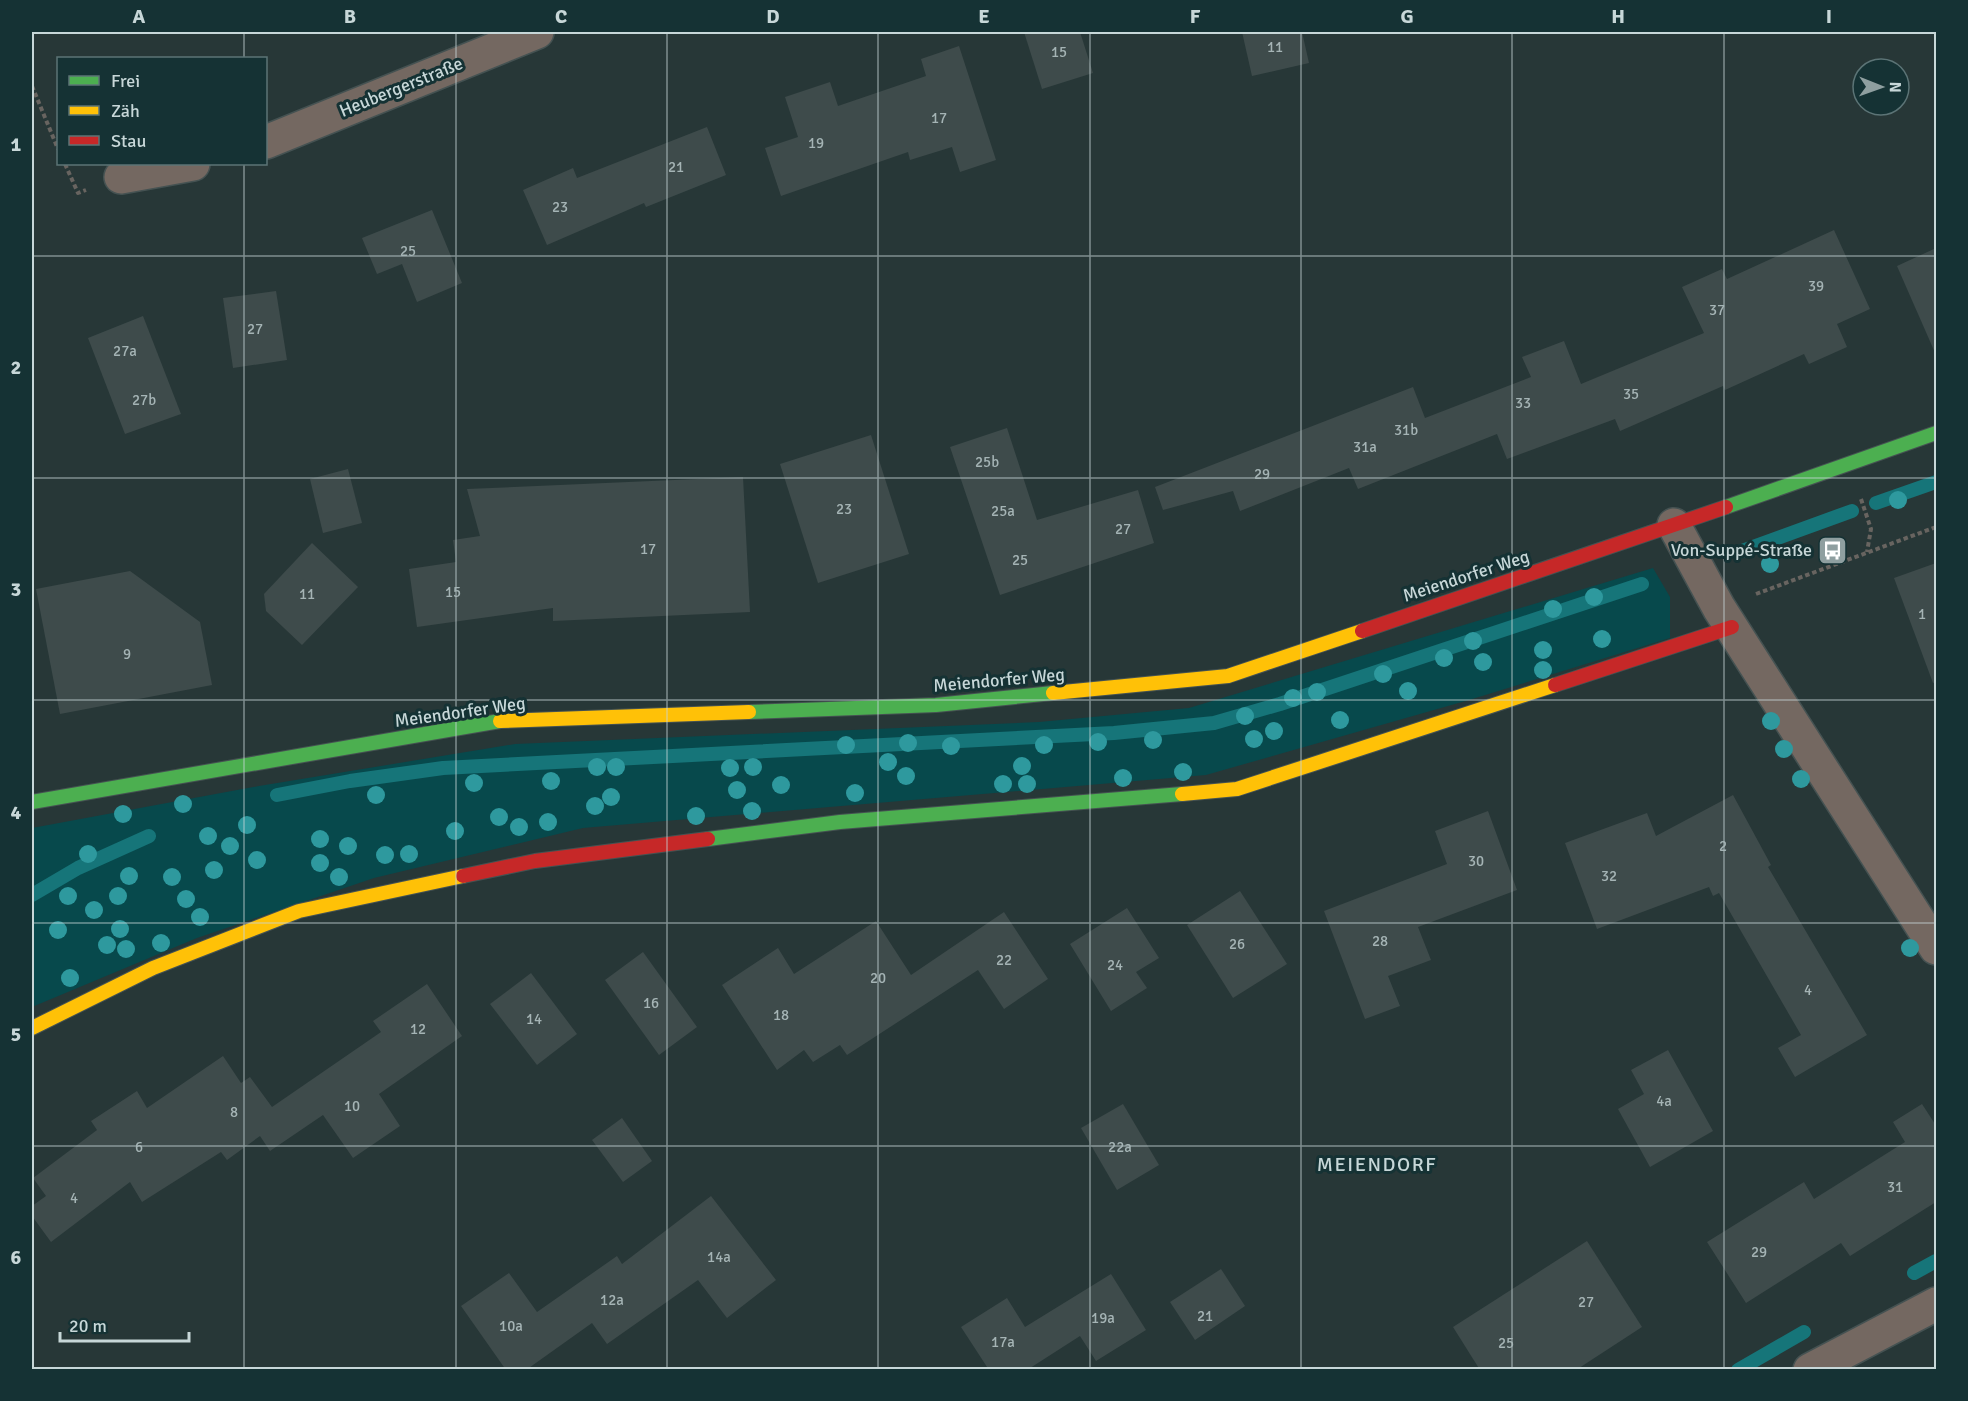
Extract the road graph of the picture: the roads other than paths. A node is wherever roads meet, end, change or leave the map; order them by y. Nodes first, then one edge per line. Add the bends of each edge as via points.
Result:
1 (537, 32) edge
2 (267, 142) edge
3 (187, 165) edge
4 (121, 177) dead end
5 (1936, 433) edge
6 (1674, 525) junction
7 (1726, 618) junction
8 (32, 802) edge
9 (1936, 948) edge
10 (32, 1028) edge
11 (1936, 1304) edge
12 (1810, 1370) edge

1 - 2 street, Heubergerstraße
3 - 4 street
5 - 6 street, Meiendorfer Weg
6 - 7 street
6 - 8 street, Meiendorfer Weg via 1228,676 936,705 498,721
7 - 9 street
7 - 10 street via 1237,789 840,822 535,861 299,911 153,968
11 - 12 street

